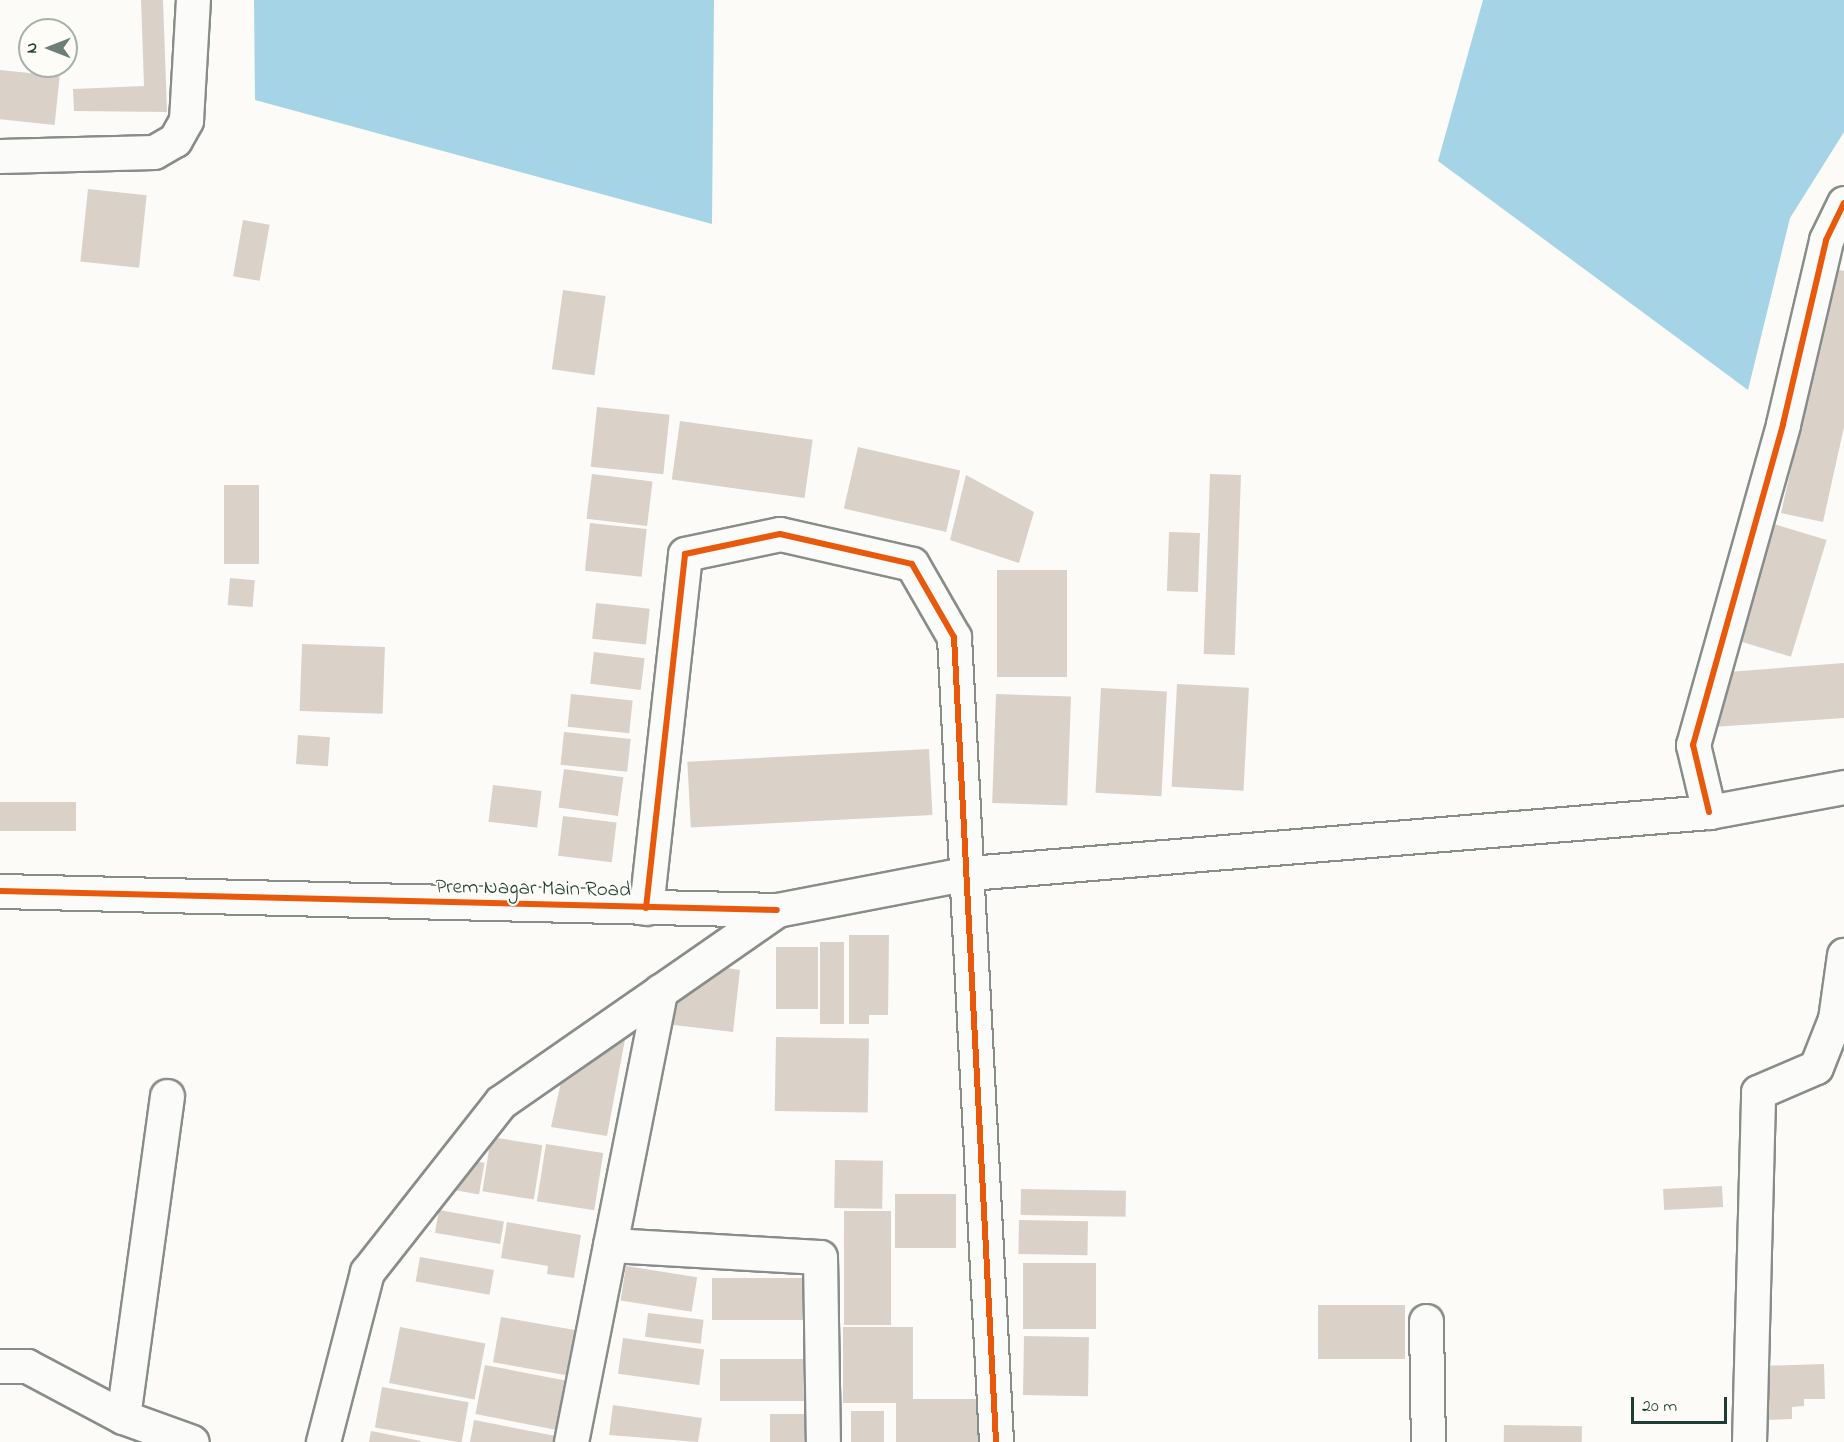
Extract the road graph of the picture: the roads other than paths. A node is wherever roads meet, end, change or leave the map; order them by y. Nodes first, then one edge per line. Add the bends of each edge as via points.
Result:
1 (194, 0) edge
2 (1, 164) edge
3 (1844, 203) edge
4 (1844, 787) edge
5 (1708, 812) junction
6 (970, 873) junction
7 (0, 891) edge
8 (646, 908) junction
9 (777, 910) junction
10 (1844, 955) edge
11 (660, 991) junction
12 (167, 1096) dead end
13 (610, 1245) junction
14 (1426, 1321) dead end
15 (0, 1366) edge
16 (123, 1417) junction
17 (192, 1442) edge
18 (323, 1442) edge
19 (571, 1442) edge
20 (823, 1442) edge
21 (996, 1442) edge
22 (1428, 1442) edge
23 (1749, 1442) edge

1 - 2 street via 186,120 175,140 154,152
3 - 5 street via 1827,240 1783,424 1693,745
4 - 5 street
5 - 6 street
6 - 8 street via 954,637 912,564 780,534 685,554
6 - 9 street
6 - 21 street
7 - 8 street, Prem Nagar Main Road
8 - 9 street, Prem Nagar Main Road
9 - 11 street
10 - 23 street via 1836,1019 1816,1067 1758,1092
11 - 13 street
11 - 18 street via 501,1101 368,1272
12 - 16 street
13 - 19 street
13 - 20 street via 820,1257
14 - 22 street
15 - 16 street via 27,1366
16 - 17 street

